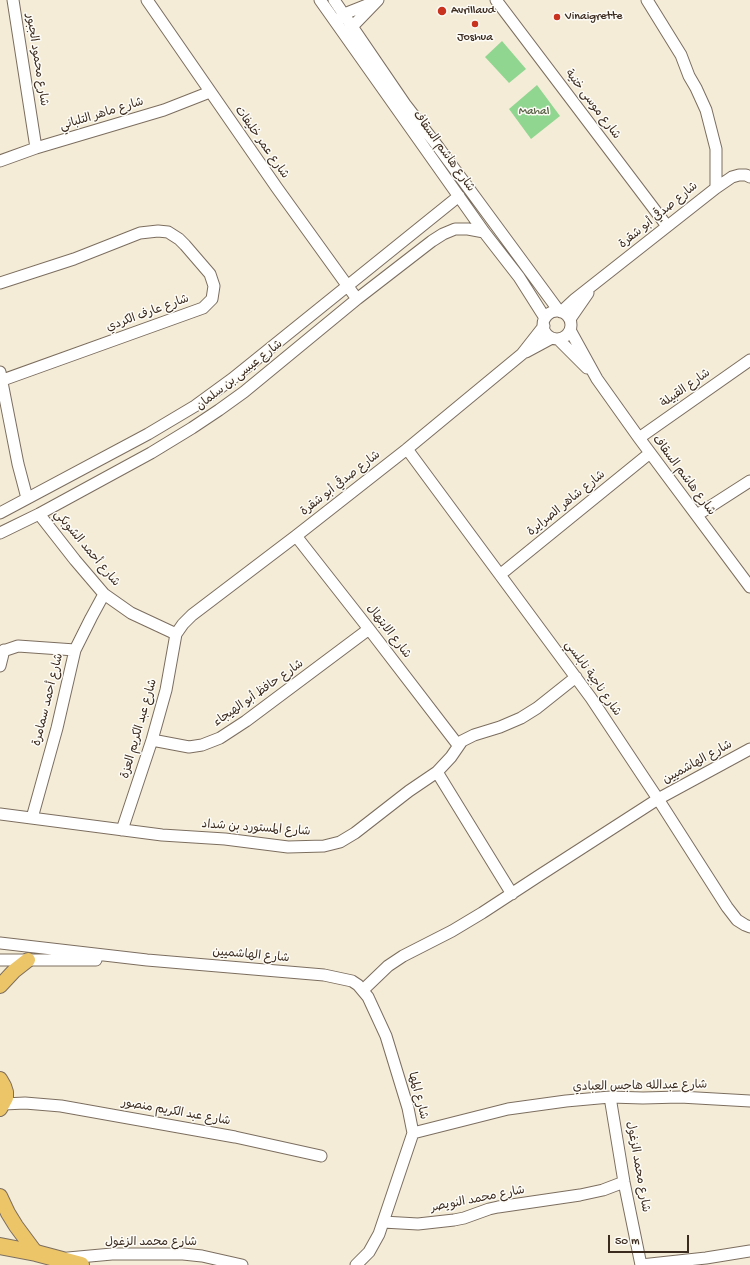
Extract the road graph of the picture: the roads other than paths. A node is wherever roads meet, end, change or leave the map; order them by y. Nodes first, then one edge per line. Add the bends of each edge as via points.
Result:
1 (13, 0) edge
2 (147, 0) edge
3 (320, 0) edge
4 (334, 0) edge
5 (496, 0) edge
6 (647, 0) edge
7 (376, 1) edge
8 (344, 14) junction
9 (336, 23) junction
10 (353, 26) junction
11 (344, 35) junction
12 (210, 92) junction
13 (36, 148) junction
14 (0, 161) edge
15 (750, 177) edge
16 (716, 188) junction
17 (459, 196) junction
18 (667, 226) junction
19 (484, 232) junction
20 (0, 283) edge
21 (348, 286) junction
22 (357, 299) junction
23 (565, 318) junction
24 (545, 322) junction
25 (555, 338) junction
26 (522, 354) junction
27 (750, 361) edge
28 (0, 378) edge
29 (597, 379) junction
30 (148, 434) junction
31 (639, 438) junction
32 (407, 448) junction
33 (155, 450) junction
34 (650, 454) junction
35 (750, 481) edge
36 (27, 498) junction
37 (0, 513) edge
38 (39, 514) junction
39 (697, 515) junction
40 (0, 533) edge
41 (296, 536) junction
42 (501, 574) junction
43 (750, 587) edge
44 (104, 594) junction
45 (369, 629) junction
46 (176, 634) junction
47 (75, 650) junction
48 (2, 651) edge
49 (0, 666) edge
50 (576, 677) junction
51 (152, 740) junction
52 (458, 745) junction
53 (750, 749) edge
54 (437, 772) junction
55 (658, 799) junction
56 (0, 814) edge
57 (32, 818) junction
58 (122, 830) junction
59 (512, 894) junction
60 (750, 927) edge
61 (0, 942) edge
62 (0, 960) edge
63 (28, 960) junction
64 (147, 960) junction
65 (352, 981) joint
66 (0, 986) edge
67 (363, 990) junction
68 (2, 1082) edge
69 (610, 1097) junction
70 (750, 1101) edge
71 (25, 1103) junction
72 (2, 1107) edge
73 (413, 1133) junction
74 (321, 1156) dead end
75 (624, 1182) junction
76 (0, 1196) edge
77 (383, 1222) junction
78 (0, 1246) edge
79 (750, 1251) edge
80 (36, 1253) junction
81 (58, 1260) junction
82 (81, 1265) edge
83 (242, 1265) edge
84 (356, 1265) edge
85 (641, 1265) edge

1 - 13 street, شارع محمود الجبور
2 - 12 street, شارع عمر خليفات
3 - 9 street, شارع هاشم السقاف
4 - 8 street, شارع هاشم السقاف
5 - 18 street, شارع موسى خنية
6 - 16 street, شارع صدقي أبو شقرة via 681,55 706,110 716,149
7 - 8 street
7 - 10 street
8 - 9 street
8 - 10 street, شارع هاشم السقاف
9 - 11 street, شارع هاشم السقاف
10 - 11 street
10 - 23 street, شارع هاشم السقاف via 405,104
11 - 17 street, شارع هاشم السقاف
12 - 13 street, شارع ماهر التلباني via 164,110
12 - 21 street, شارع عمر خليفات
13 - 14 street, شارع ماهر التلباني
15 - 16 street via 732,177
16 - 18 street, شارع صدقي أبو شقرة
17 - 19 street, شارع هاشم السقاف
17 - 21 street, شارع عيسى بن سلمان
18 - 23 street, شارع صدقي أبو شقرة via 591,287 580,305
19 - 22 street, شارع عيسى بن سلمان via 455,229 443,234
19 - 24 street, شارع هاشم السقاف via 519,277
20 - 28 street, شارع عارف الكردي via 133,236 158,231 168,232 179,239 210,274 214,286 212,299 203,308
21 - 22 street, شارع عمر خليفات
21 - 30 street, شارع عيسى بن سلمان via 232,379 195,406
22 - 33 street, شارع عيسى بن سلمان via 225,406
23 - 24 street via 551,312
23 - 25 street via 568,334
23 - 29 street, شارع هاشم السقاف
24 - 25 street via 545,331
24 - 26 street, شارع صدقي أبو شقرة
25 - 26 street, شارع صدقي أبو شقرة
25 - 29 street, شارع هاشم السقاف
26 - 32 street, شارع صدقي أبو شقرة
27 - 31 street, شارع القبيلة
28 - 36 street
29 - 31 street, شارع هاشم السقاف
30 - 33 street
30 - 36 street, شارع عيسى بن سلمان
31 - 34 street, شارع هاشم السقاف
32 - 41 street, شارع صدقي أبو شقرة
32 - 42 street, شارع ناجية نابلسي
33 - 38 street, شارع عيسى بن سلمان
34 - 39 street, شارع هاشم السقاف
34 - 42 street, شارع شاهر الصرايرة
35 - 39 street
36 - 37 street, شارع عيسى بن سلمان
38 - 40 street, شارع عيسى بن سلمان
38 - 44 street, شارع أحمد الشوبكي
39 - 43 street, شارع هاشم السقاف
41 - 45 street, شارع الابتهال
41 - 46 street, شارع صدقي أبو شقرة via 192,615
42 - 50 street, شارع ناجية نابلسي
44 - 46 street, شارع أحمد الشوبكي via 131,613
44 - 47 street, شارع أحمد سمامرة
45 - 51 street, شارع حافظ أبو الهيجاء via 220,738 202,745 189,746
45 - 52 street, شارع الابتهال
46 - 51 street, شارع عبد الكريم العزة via 166,690
47 - 48 street via 18,646
47 - 57 street, شارع أحمد سمامرة
48 - 49 street
50 - 52 street, شارع المستورد بن شداد via 525,716 474,735
50 - 55 street, شارع ناجية نابلسي
51 - 58 street, شارع عبد الكريم العزة
52 - 54 street, شارع المستورد بن شداد
53 - 55 street, شارع الهاشميين
54 - 58 street, شارع المستورد بن شداد via 355,833 340,842 324,846 288,847
54 - 59 street
55 - 59 street, شارع الهاشميين
55 - 60 street, شارع ناجية نابلسي via 727,907 737,920
56 - 57 street, شارع المستورد بن شداد
57 - 58 street, شارع المستورد بن شداد
59 - 67 street, شارع الهاشميين via 452,932 403,956
61 - 64 street, شارع الهاشميين
62 - 63 street, شارع الهاشميين
63 - 64 street, شارع الهاشميين
63 - 66 main road
64 - 65 street, شارع الهاشميين via 324,975
65 - 67 street, شارع المها
67 - 73 street, شارع المها via 386,1036
68 - 71 street
68 - 72 main road via 6,1098
69 - 70 street, شارع عبدالله هاجس العبادي
69 - 73 street, شارع عبدالله هاجس العبادي via 566,1100 508,1109
69 - 75 street, شارع محمد الزغول
71 - 72 street, شارع عبد الكريم منصور
71 - 74 street, شارع عبد الكريم منصور via 61,1106 145,1120
73 - 77 street, شارع المها
75 - 77 street, شارع محمد النويصر via 603,1190 498,1207 448,1221 418,1224
75 - 85 street, شارع محمد الزغول
76 - 80 main road via 16,1226
77 - 84 street, شارع المها via 369,1252
78 - 80 highway
79 - 85 street, شارع محمد الزغول
80 - 81 highway
81 - 82 highway
81 - 83 street, شارع محمد الزغول via 112,1254 183,1254

